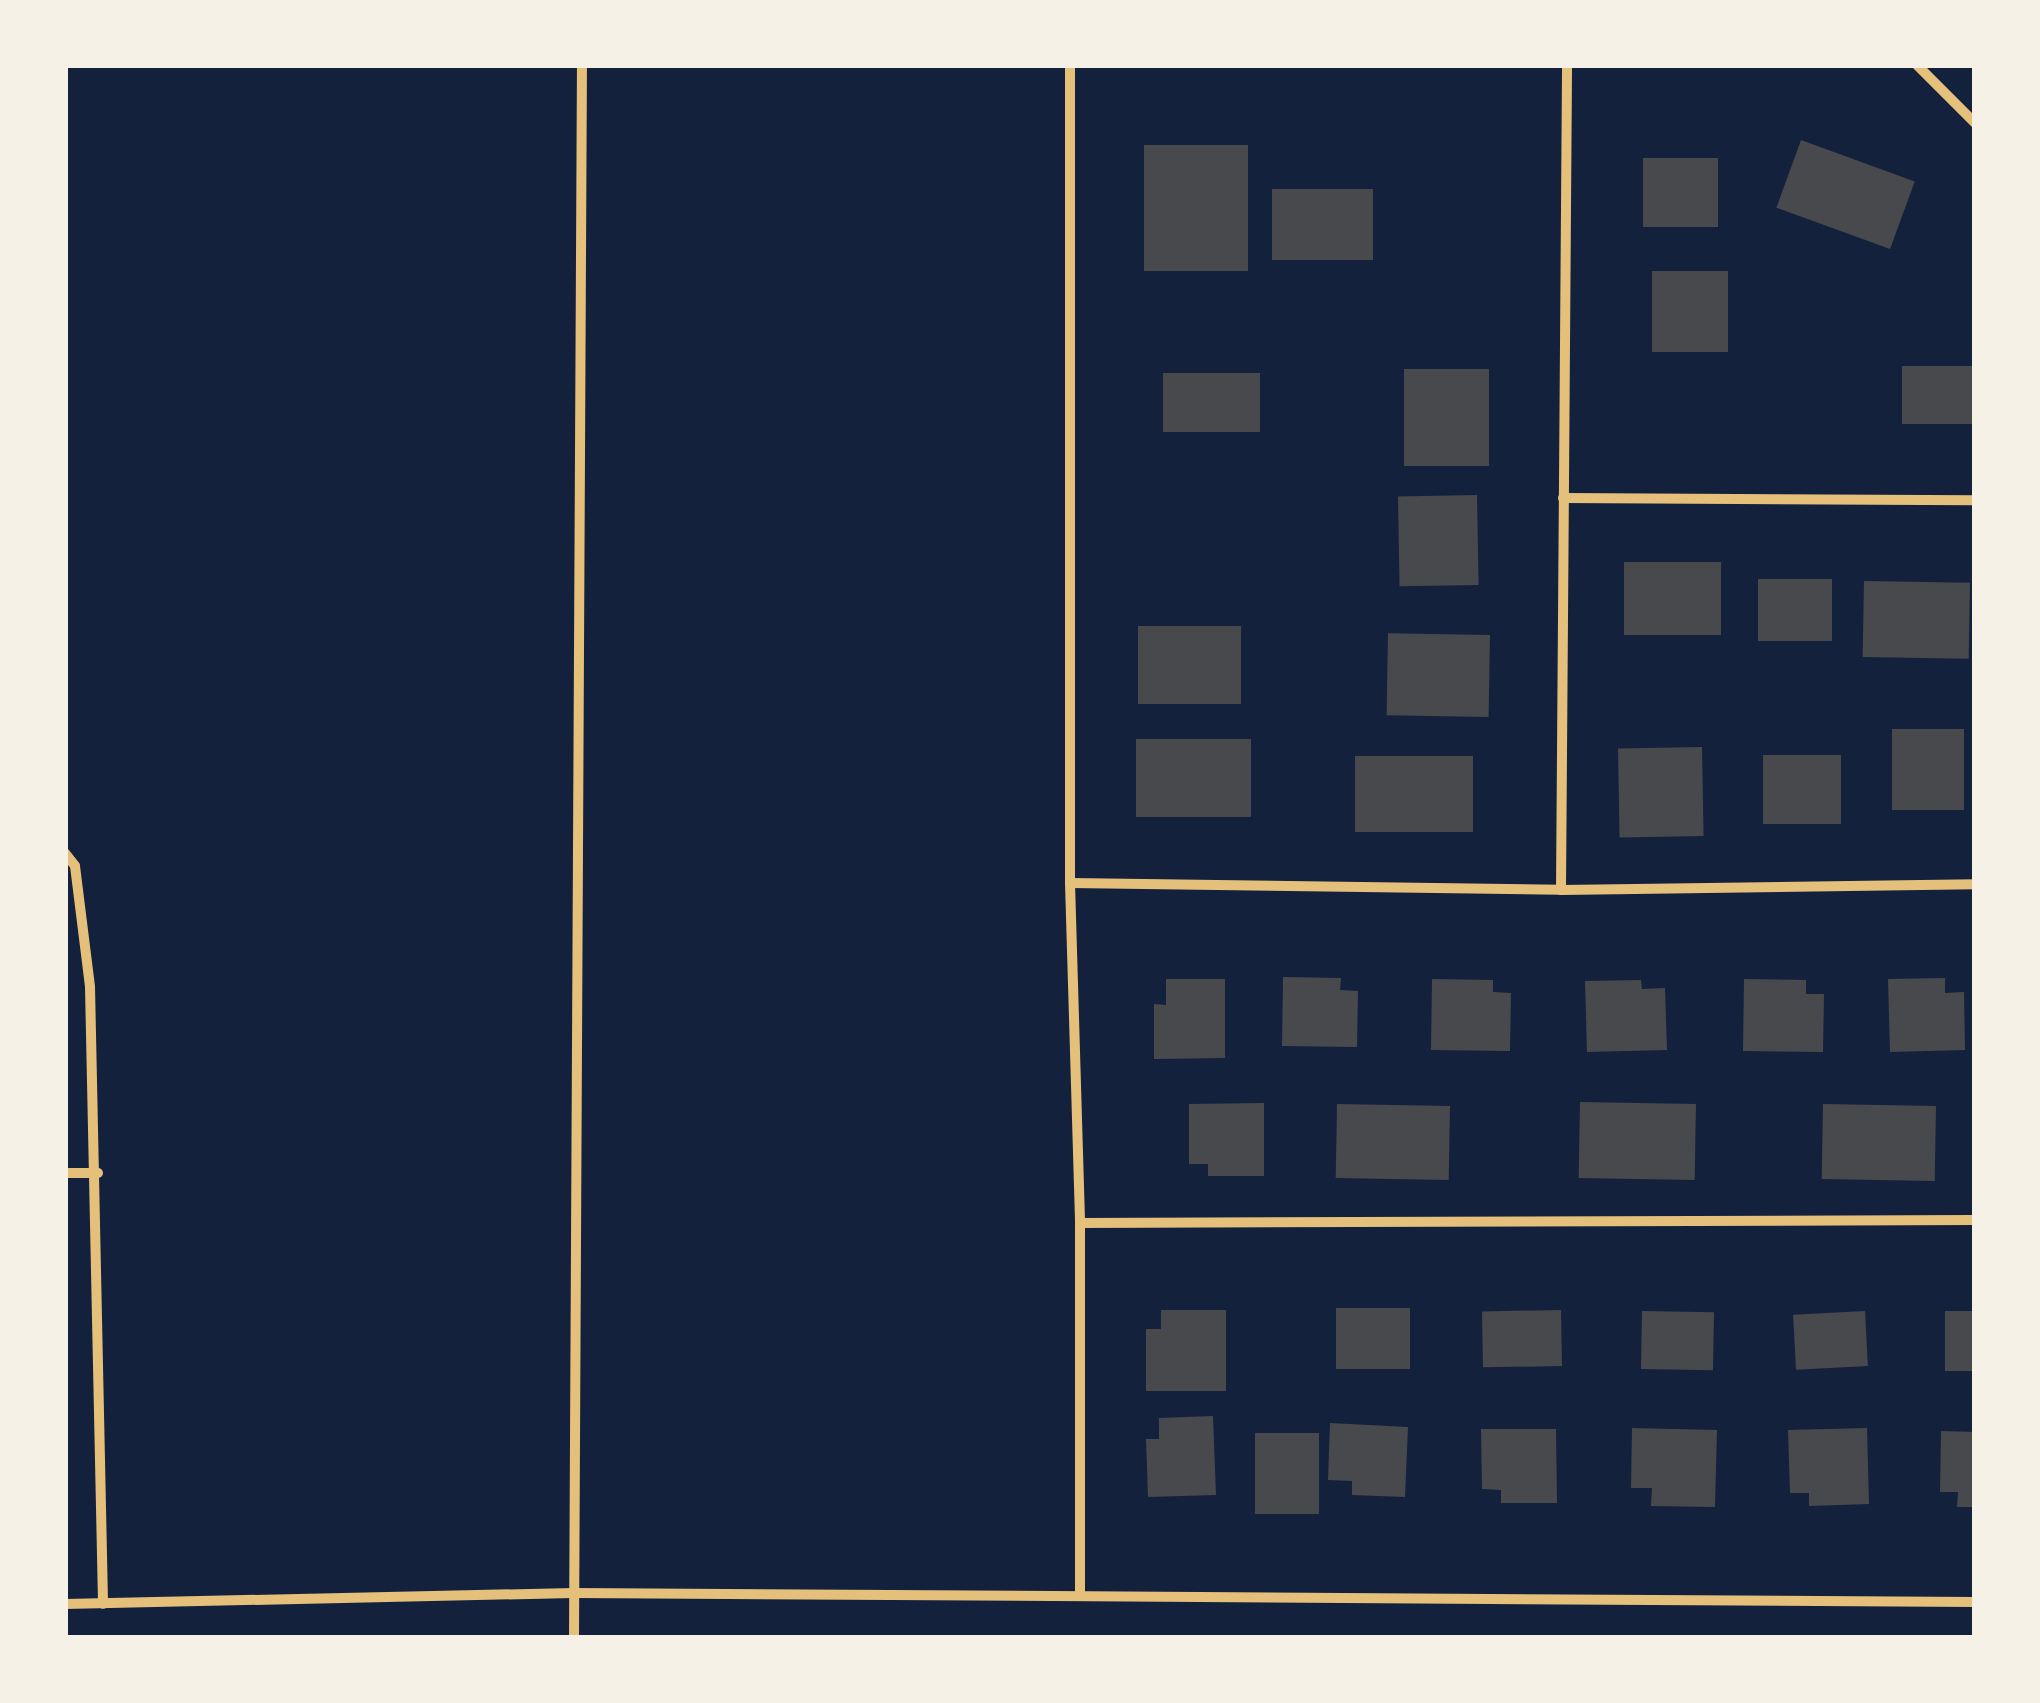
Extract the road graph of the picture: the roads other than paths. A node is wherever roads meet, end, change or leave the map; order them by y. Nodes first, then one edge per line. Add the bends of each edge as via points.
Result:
1 (582, 65) edge
2 (1070, 65) edge
3 (1567, 65) edge
4 (1917, 65) edge
5 (1975, 123) edge
6 (1563, 498) junction
7 (1975, 500) edge
8 (65, 853) edge
9 (70, 866) edge
10 (1070, 883) junction
11 (1975, 884) edge
12 (1561, 890) junction
13 (65, 1173) edge
14 (98, 1173) junction
15 (1975, 1220) edge
16 (1080, 1223) junction
17 (574, 1593) junction
18 (1080, 1594) junction
19 (1975, 1602) edge
20 (65, 1604) edge
21 (103, 1604) junction
22 (574, 1638) edge

1 - 17 street
2 - 10 street
3 - 6 street
4 - 5 street
6 - 7 street
6 - 12 street
8 - 9 street
9 - 14 street via 90,987
10 - 12 street
10 - 16 street
11 - 12 street
13 - 14 street
14 - 21 street
15 - 16 street
16 - 18 street
17 - 18 street
17 - 21 street
17 - 22 street
18 - 19 street
20 - 21 street

